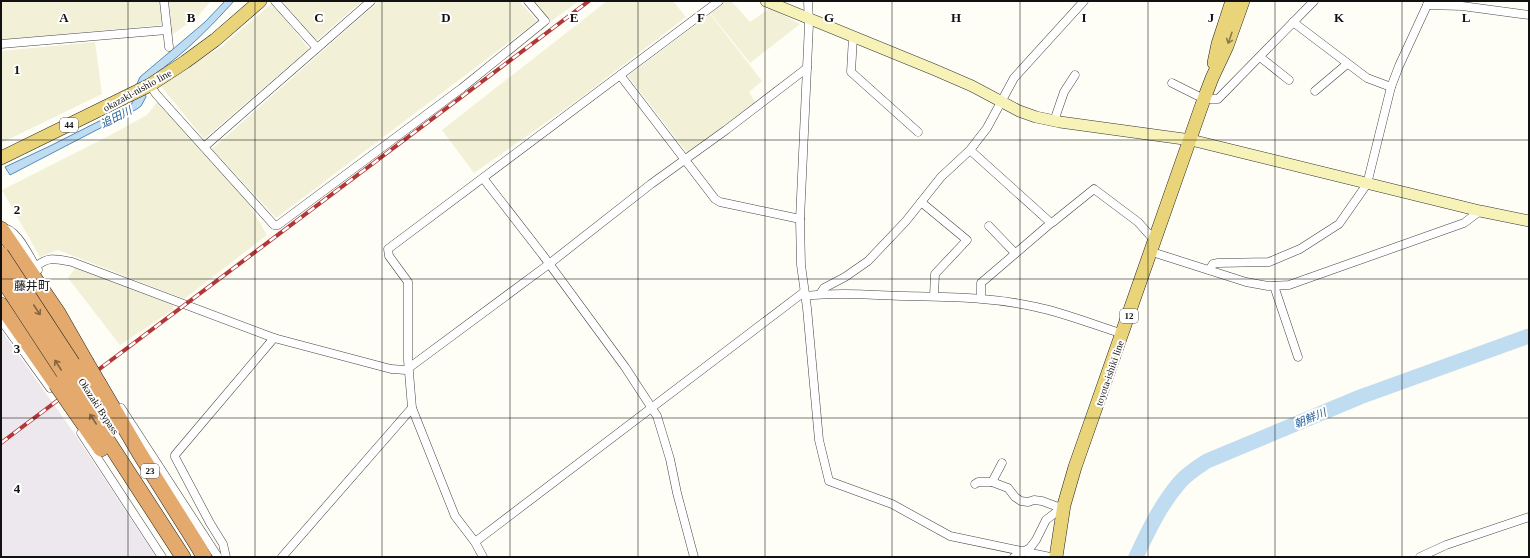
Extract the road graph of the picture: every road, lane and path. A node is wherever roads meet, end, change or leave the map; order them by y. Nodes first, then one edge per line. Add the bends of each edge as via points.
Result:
1 (164, 1) edge
2 (260, 1) edge
3 (275, 1) edge
4 (371, 1) edge
5 (528, 1) edge
6 (719, 1) edge
7 (766, 1) edge
8 (808, 1) edge
9 (1084, 1) edge
10 (1232, 1) edge
11 (1243, 1) edge
12 (1314, 1) edge
13 (1428, 3) edge
14 (1529, 15) edge
15 (808, 18) junction
16 (1293, 22) junction
17 (167, 30) junction
18 (853, 37) junction
19 (1, 44) edge
20 (169, 47) dead end
21 (316, 48) junction
22 (1260, 57) junction
23 (1347, 64) junction
24 (806, 68) junction
25 (620, 75) junction
26 (1075, 75) dead end
27 (1212, 78) junction
28 (1289, 80) dead end
29 (1172, 83) dead end
30 (1391, 87) junction
31 (145, 88) junction
32 (1315, 91) dead end
33 (1204, 99) junction
34 (1002, 101) junction
35 (1054, 121) junction
36 (918, 132) dead end
37 (1191, 140) junction
38 (204, 147) junction
39 (970, 150) junction
40 (1, 158) edge
41 (685, 160) junction
42 (483, 178) junction
43 (1367, 184) junction
44 (921, 202) junction
45 (1480, 211) junction
46 (800, 219) junction
47 (1529, 221) edge
48 (1050, 223) junction
49 (989, 226) dead end
50 (1, 228) edge
51 (1153, 246) junction
52 (1016, 253) junction
53 (1, 254) edge
54 (549, 264) junction
55 (36, 267) junction
56 (1210, 270) junction
57 (1, 276) edge
58 (1274, 286) junction
59 (805, 294) junction
60 (820, 294) junction
61 (934, 296) junction
62 (981, 298) junction
63 (1, 305) edge
64 (1, 320) edge
65 (1123, 334) junction
66 (274, 338) junction
67 (1298, 357) dead end
68 (89, 360) junction
69 (409, 369) junction
70 (53, 386) junction
71 (85, 395) junction
72 (412, 408) junction
73 (652, 409) junction
74 (1002, 463) dead end
75 (992, 482) junction
76 (975, 484) dead end
77 (1062, 506) junction
78 (1529, 517) edge
79 (474, 542) junction
80 (1024, 552) junction
81 (1425, 556) edge
82 (162, 557) edge
83 (183, 557) edge
84 (197, 557) edge
85 (204, 557) edge
86 (218, 557) edge
87 (226, 557) edge
88 (282, 557) edge
89 (483, 557) edge
90 (694, 557) edge
91 (1014, 557) edge
92 (1050, 557) edge
93 (1056, 557) edge

1 - 17 street
2 - 31 main road, okazaki-nishio line / 44 via 215,40
3 - 21 street
4 - 21 street
5 - 38 street via 544,21 462,88 278,225 274,226
6 - 25 street
7 - 15 street
8 - 15 street
9 - 34 street via 1014,78
10 - 27 main road, toyota-ishiki line / 12 via 1218,44
11 -> 27 main road, toyota-ishiki line / 12
12 - 16 street
13 - 14 street
13 - 30 street
15 - 18 street
15 - 24 street
16 - 22 street
16 - 23 street
17 - 19 street
17 - 20 street
18 - 34 street via 949,76
18 - 36 street via 852,72
21 - 38 street
22 - 28 street
22 - 33 street via 1218,99
23 - 30 street via 1367,78
23 - 32 street
24 - 41 street
24 - 46 street
25 - 41 street
25 - 42 street
26 - 35 street via 1064,92
27 - 33 main road, toyota-ishiki line / 12
29 - 33 street
30 - 43 street
31 - 38 street
31 - 40 main road, okazaki-nishio line / 44
33 - 37 main road, toyota-ishiki line / 12
34 - 35 street via 1028,114
34 - 39 street via 987,128
35 - 37 street
37 - 43 street
37 - 51 main road, toyota-ishiki line / 12
39 - 44 street via 941,177
39 - 48 street
41 - 46 street via 720,202
41 - 54 street
42 - 54 street
42 - 69 street via 388,250 389,256 408,282
43 - 45 street
43 - 56 street via 1339,224 1300,249 1269,262 1218,263 1213,264
44 - 60 street via 906,222 868,261 824,288
44 - 61 street via 967,240 935,274
45 - 47 street
45 - 58 street via 1464,223 1289,285
46 - 59 street via 801,265
48 - 51 street via 1094,189 1138,222
48 - 52 street
49 - 52 street
50 - 55 street via 8,228 14,233
50 - 68 highway, 23
51 - 56 street
51 - 65 main road, toyota-ishiki line / 12
52 - 62 street via 981,283
53 -> 71 highway, Okazaki Bypass / 23, bridge
54 - 69 street
54 - 73 street via 625,367
55 - 66 street via 50,258 72,262
55 - 68 street via 66,314
56 - 58 street via 1246,282
71 -> 57 highway, Okazaki Bypass / 23, bridge
58 - 67 street
59 - 60 street
59 - 73 street
59 - 80 street via 819,440 830,481 892,504 950,536
60 - 61 street
61 - 62 street
62 - 65 street via 1038,307
63 - 70 highway, 23
64 - 70 street
65 - 77 main road, toyota-ishiki line / 12
66 - 69 street via 391,369
66 - 87 street via 175,455 223,544
68 - 71 highway, 23, bridge
69 - 72 street
70 - 71 highway, 23, bridge
71 - 82 street
83 -> 71 highway, 23 via 139,503
71 - 84 highway, Okazaki Bypass / 23
71 - 85 highway, 23 via 140,454
71 - 86 street via 124,412
72 - 79 street via 455,516
72 - 88 street
73 - 79 street
73 - 90 street via 660,425 670,459
74 - 75 street
75 - 76 street
75 - 77 street via 1008,488 1014,497 1021,501 1034,500
77 - 80 street via 1049,517 1036,540
77 - 93 main road, toyota-ishiki line / 12
78 - 81 street via 1446,545
79 - 89 street
80 - 91 street
80 - 92 street

